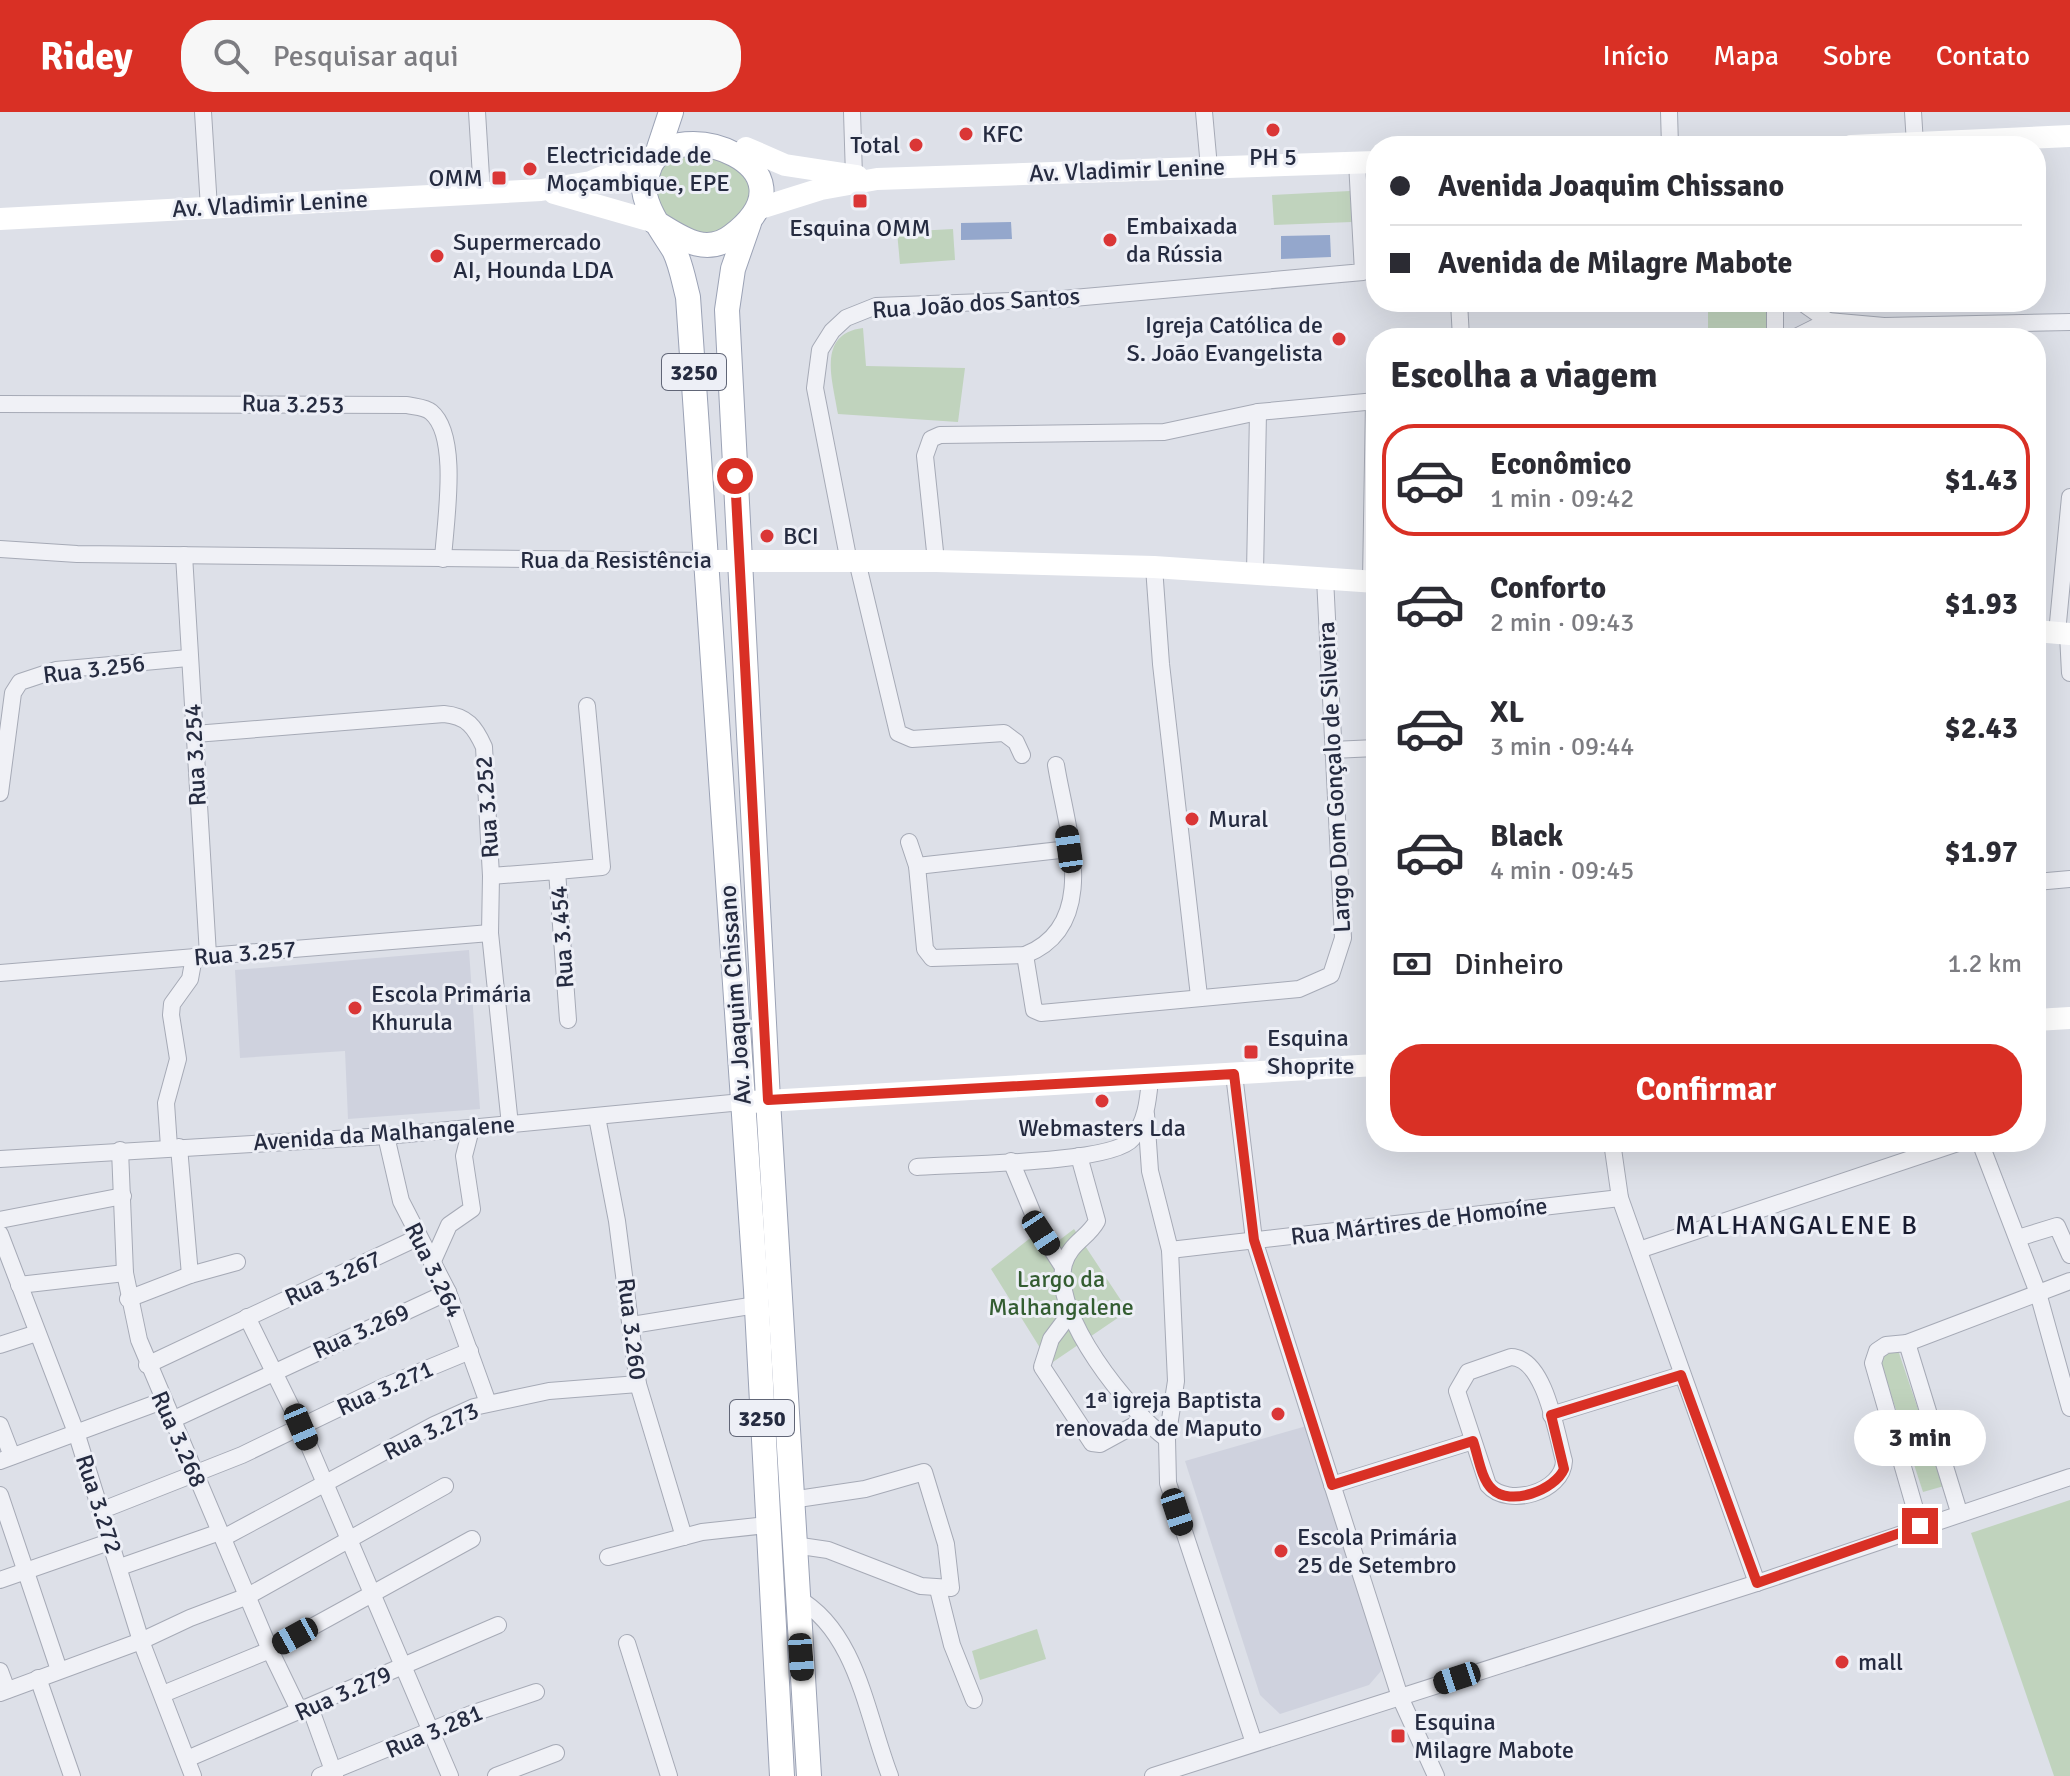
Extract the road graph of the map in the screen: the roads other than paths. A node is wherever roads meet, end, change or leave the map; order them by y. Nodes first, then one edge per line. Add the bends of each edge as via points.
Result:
1 (203, 112) edge
2 (477, 112) edge
3 (671, 112) edge
4 (852, 112) edge
5 (1204, 112) edge
6 (1669, 112) edge
7 (1913, 112) edge
8 (1670, 136) edge
9 (1914, 136) edge
10 (2070, 136) edge
11 (737, 137) junction
12 (2046, 137) edge
13 (656, 152) junction
14 (1366, 162) edge
15 (1209, 167) junction
16 (863, 180) junction
17 (541, 190) junction
18 (491, 192) junction
19 (209, 208) junction
20 (753, 216) junction
21 (0, 219) edge
22 (655, 222) junction
23 (1815, 312) edge
24 (1828, 321) junction
25 (2070, 322) edge
26 (1814, 328) edge
27 (1864, 328) edge
28 (1958, 328) edge
29 (1366, 402) edge
30 (0, 404) edge
31 (1258, 412) junction
32 (2070, 497) edge
33 (0, 549) edge
34 (184, 555) junction
35 (443, 559) junction
36 (708, 561) junction
37 (738, 561) junction
38 (853, 561) junction
39 (936, 561) junction
40 (1154, 567) junction
41 (1255, 573) junction
42 (1325, 578) junction
43 (1366, 581) edge
44 (2058, 633) edge
45 (188, 658) junction
46 (2070, 673) edge
47 (587, 706) dead end
48 (195, 734) junction
49 (1366, 748) edge
50 (1332, 750) junction
51 (1022, 755) dead end
52 (1056, 765) dead end
53 (0, 793) edge
54 (909, 842) dead end
55 (1069, 849) junction
56 (917, 866) junction
57 (557, 871) junction
58 (491, 876) junction
59 (2070, 879) edge
60 (2046, 881) edge
61 (490, 933) junction
62 (1025, 955) junction
63 (201, 956) junction
64 (0, 973) edge
65 (1199, 996) junction
66 (2070, 1018) edge
67 (2046, 1019) edge
68 (568, 1020) dead end
69 (1366, 1066) edge
70 (1238, 1074) junction
71 (1150, 1080) junction
72 (768, 1100) junction
73 (742, 1102) junction
74 (1146, 1114) junction
75 (597, 1117) junction
76 (510, 1125) junction
77 (471, 1129) junction
78 (386, 1136) junction
79 (174, 1147) junction
80 (120, 1150) junction
81 (1613, 1152) edge
82 (1931, 1152) edge
83 (1984, 1152) edge
84 (1079, 1156) junction
85 (0, 1159) edge
86 (1011, 1161) junction
87 (917, 1167) dead end
88 (123, 1196) junction
89 (1620, 1198) junction
90 (0, 1220) edge
91 (0, 1234) edge
92 (419, 1237) junction
93 (2018, 1238) junction
94 (1254, 1240) junction
95 (1170, 1250) junction
96 (1639, 1250) junction
97 (2070, 1255) edge
98 (237, 1262) dead end
99 (432, 1263) junction
100 (1063, 1267) junction
101 (125, 1273) junction
102 (190, 1275) junction
103 (2070, 1281) edge
104 (19, 1285) junction
105 (448, 1292) junction
106 (2038, 1293) junction
107 (128, 1299) junction
108 (756, 1305) junction
109 (1069, 1315) junction
110 (247, 1317) junction
111 (632, 1325) junction
112 (37, 1333) junction
113 (1907, 1343) junction
114 (0, 1345) edge
115 (470, 1351) junction
116 (147, 1365) junction
117 (274, 1370) junction
118 (1681, 1375) junction
119 (638, 1384) junction
120 (162, 1401) junction
121 (488, 1403) junction
122 (2070, 1408) edge
123 (1551, 1415) junction
124 (172, 1420) junction
125 (1142, 1421) junction
126 (0, 1425) edge
127 (301, 1427) junction
128 (77, 1435) junction
129 (1167, 1439) junction
130 (1473, 1441) junction
131 (6, 1459) edge
132 (196, 1474) junction
133 (2070, 1477) edge
134 (1332, 1485) junction
135 (326, 1486) junction
136 (445, 1486) dead end
137 (0, 1495) edge
138 (791, 1500) junction
139 (100, 1511) junction
140 (1959, 1512) junction
141 (767, 1525) junction
142 (1920, 1526) junction
143 (221, 1535) junction
144 (684, 1537) junction
145 (472, 1539) dead end
146 (347, 1540) junction
147 (109, 1542) junction
148 (794, 1545) junction
149 (608, 1557) dead end
150 (120, 1567) junction
151 (27, 1571) junction
152 (0, 1580) edge
153 (1757, 1583) junction
154 (938, 1589) junction
155 (371, 1593) junction
156 (248, 1596) junction
157 (797, 1598) junction
158 (498, 1625) dead end
159 (141, 1641) junction
160 (627, 1643) dead end
161 (270, 1650) junction
162 (404, 1667) junction
163 (59, 1670) junction
164 (0, 1671) edge
165 (38, 1678) junction
166 (4, 1692) edge
167 (536, 1692) dead end
168 (163, 1694) junction
169 (1400, 1697) junction
170 (974, 1700) dead end
171 (305, 1710) junction
172 (431, 1731) junction
173 (1254, 1743) junction
174 (556, 1753) dead end
175 (187, 1759) junction
176 (329, 1774) edge
177 (72, 1776) edge
178 (193, 1776) edge
179 (450, 1776) edge
180 (496, 1776) edge
181 (669, 1776) edge
182 (782, 1776) edge
183 (809, 1776) edge
184 (890, 1776) edge
185 (1153, 1776) edge
186 (1436, 1776) edge

1 - 19 street
2 - 18 street
3 - 13 main road
4 - 16 street
5 - 15 street
6 - 8 street
7 - 9 street
10 - 12 main road
11 - 13 main road via 695,129 675,135
11 - 16 main road, Av. Vladimir Lenine via 785,165
11 - 20 main road via 757,167 761,188
13 - 17 main road, Av. Vladimir Lenine via 591,182
13 - 22 main road via 644,189
14 - 15 main road, Av. Vladimir Lenine
14 - 38 street, Rua João dos Santos via 1363,272 1062,299 876,306 846,318 820,350 815,388
15 - 16 main road, Av. Vladimir Lenine
16 - 20 main road, Av. Vladimir Lenine via 821,189
17 - 18 main road, Av. Vladimir Lenine
17 - 22 main road, Av. Vladimir Lenine
18 - 19 main road, Av. Vladimir Lenine
19 - 21 main road, Av. Vladimir Lenine
20 - 22 main road via 724,242 692,245
20 - 37 main road, Av. Joaquim Chissano via 726,300
22 - 36 main road, Av. Joaquim Chissano / 3250 via 676,253 688,297
23 - 24 street
24 - 26 street
24 - 27 street
25 - 28 street
29 - 31 street
30 - 35 street, Rua 3.253 via 429,409 448,443
31 - 39 street via 1164,432 949,434 931,439 925,456
31 - 41 street
32 - 44 street
33 - 34 street, Rua da Resistência
34 - 35 street, Rua da Resistência
34 - 45 street, Rua 3.254
35 - 36 street, Rua da Resistência
36 - 37 main road, Rua da Resistência
36 - 73 main road, Av. Joaquim Chissano / 3250
37 - 38 main road, Rua da Resistência
37 - 72 main road, Av. Joaquim Chissano
38 - 39 main road, Rua da Resistência
38 - 51 street, Rua João dos Santos via 898,733 912,739 1004,733
39 - 40 main road, Rua da Resistência
40 - 41 main road, Rua da Resistência
40 - 65 street
41 - 42 main road, Rua da Resistência
42 - 43 main road, Rua da Resistência
42 - 50 street, Largo Dom Gonçalo de Silveira
44 - 46 street
45 - 48 street, Rua 3.254
45 - 53 street, Rua 3.256 via 56,670 20,682 13,693
47 - 57 street via 602,867
48 - 58 street, Rua 3.252 via 460,715 484,747
48 - 63 street, Rua 3.254
49 - 50 street
50 - 65 street, Largo Dom Gonçalo de Silveira via 1343,938 1331,975 1299,989
52 - 55 street
54 - 56 street
55 - 56 street
55 - 62 street via 1074,894 1070,912 1053,939
56 - 62 street via 925,949 932,958
57 - 58 street, Rua 3.454
57 - 68 street, Rua 3.454
58 - 61 street, Rua 3.252
59 - 60 street
61 - 63 street, Rua 3.257
61 - 76 street, Rua 3.252
62 - 65 street via 1030,1003 1041,1013
63 - 64 street, Rua 3.257
63 - 79 street via 172,1004 178,1059 166,1103
66 - 67 main road
69 - 70 main road, Avenida da Malhangalene
70 - 71 main road, Avenida da Malhangalene
70 - 94 street
71 - 72 main road, Avenida da Malhangalene
71 - 74 street
72 - 73 main road, Avenida da Malhangalene
72 - 138 main road, Av. Joaquim Chissano
73 - 75 street, Avenida da Malhangalene
73 - 108 main road, Av. Joaquim Chissano / 3250
74 - 84 street via 1131,1141
74 - 95 street via 1150,1171
75 - 76 street, Avenida da Malhangalene
75 - 111 street, Rua 3.260
76 - 77 street, Avenida da Malhangalene
77 - 78 street, Avenida da Malhangalene
77 - 99 street via 464,1156 472,1209 449,1225
78 - 79 street, Avenida da Malhangalene
78 - 92 street, Rua 3.264 via 401,1201
79 - 80 street, Avenida da Malhangalene
79 - 102 street
80 - 85 street, Avenida da Malhangalene
80 - 88 street, Rua 3.268
81 - 89 street
82 - 96 street
83 - 93 street
84 - 86 street
84 - 100 street via 1097,1221 1073,1244
86 - 87 street
86 - 100 street via 1035,1220
88 - 90 street
88 - 101 street, Rua 3.268
89 - 94 street, Rua Mártires de Homoíne
89 - 96 street
91 - 104 street, Rua 3.272
92 - 99 street, Rua 3.264
92 - 110 street, Rua 3.267
93 - 97 street via 2057,1226
93 - 106 street
94 - 95 street, Rua Mártires de Homoíne
94 - 134 street
95 - 129 street via 1176,1381
96 - 118 street
98 - 102 street
99 - 105 street, Rua 3.264
100 - 109 street
101 - 104 street
101 - 107 street, Rua 3.268
102 - 107 street
103 - 106 street
104 - 112 street, Rua 3.272
105 - 115 street, Rua 3.264
105 - 117 street, Rua 3.269
106 - 113 street
106 - 122 street
107 - 116 street, Rua 3.268
108 - 111 street
108 - 141 main road, Av. Joaquim Chissano / 3250
109 - 125 street
109 - 125 street via 1051,1339 1042,1367 1092,1443 1100,1444
110 - 116 street, Rua 3.267
110 - 117 street
111 - 119 street, Rua 3.260
112 - 114 street
112 - 128 street, Rua 3.272
113 - 140 street
113 - 142 street via 1886,1345 1873,1363
115 - 121 street, Rua 3.264
115 - 127 street, Rua 3.271
116 - 120 street, Rua 3.268
117 - 124 street, Rua 3.269
117 - 127 street
118 - 123 street
118 - 153 street
119 - 121 street, Rua 3.273 via 549,1391
119 - 144 street, Rua 3.260
120 - 124 street, Rua 3.268
120 - 128 street
121 - 135 street, Rua 3.273 via 434,1425
123 - 130 street via 1564,1461 1561,1475 1551,1485 1509,1497 1494,1492
123 - 130 street via 1537,1372 1526,1360 1511,1357 1468,1372 1458,1383
124 - 132 street, Rua 3.268
125 - 129 street
126 - 131 street
127 - 132 street, Rua 3.271
127 - 135 street
128 - 131 street
128 - 139 street, Rua 3.272
129 - 173 street via 1168,1483
130 - 134 street
132 - 139 street, Rua 3.271
132 - 143 street, Rua 3.268
133 - 140 street
134 - 169 street
135 - 143 street, Rua 3.273
135 - 146 street
136 - 146 street
137 - 151 street
138 - 148 main road, Av. Joaquim Chissano
138 - 154 street via 865,1489 924,1472 946,1544 951,1586
139 - 147 street, Rua 3.272
140 - 142 street
141 - 144 street
141 - 182 main road, Av. Joaquim Chissano / 3250
142 - 153 street
143 - 150 street, Rua 3.273
143 - 156 street, Rua 3.268
144 - 149 street
145 - 155 street
146 - 155 street
146 - 156 street
147 - 150 street, Rua 3.272
147 - 151 street
148 - 154 street via 828,1550
148 - 157 main road, Av. Joaquim Chissano
150 - 159 street, Rua 3.272
151 - 152 street
151 - 163 street
153 - 169 street
154 - 170 street
155 - 161 street
155 - 162 street
156 - 159 street
156 - 161 street, Rua 3.268
157 - 183 main road, Av. Joaquim Chissano
157 - 184 street via 823,1617 839,1640
158 - 162 street, Rua 3.279
159 - 163 street
159 - 168 street, Rua 3.272
160 - 181 street
161 - 168 street
161 - 171 street, Rua 3.268
162 - 171 street, Rua 3.279
162 - 172 street
163 - 165 street
164 - 166 street
165 - 166 street
165 - 177 street
167 - 172 street, Rua 3.281
168 - 175 street, Rua 3.272
169 - 173 street
169 - 186 street
171 - 175 street, Rua 3.279
171 - 176 street, Rua 3.268
172 - 176 street, Rua 3.281
172 - 179 street
173 - 185 street
174 - 180 street
175 - 178 street, Rua 3.272

